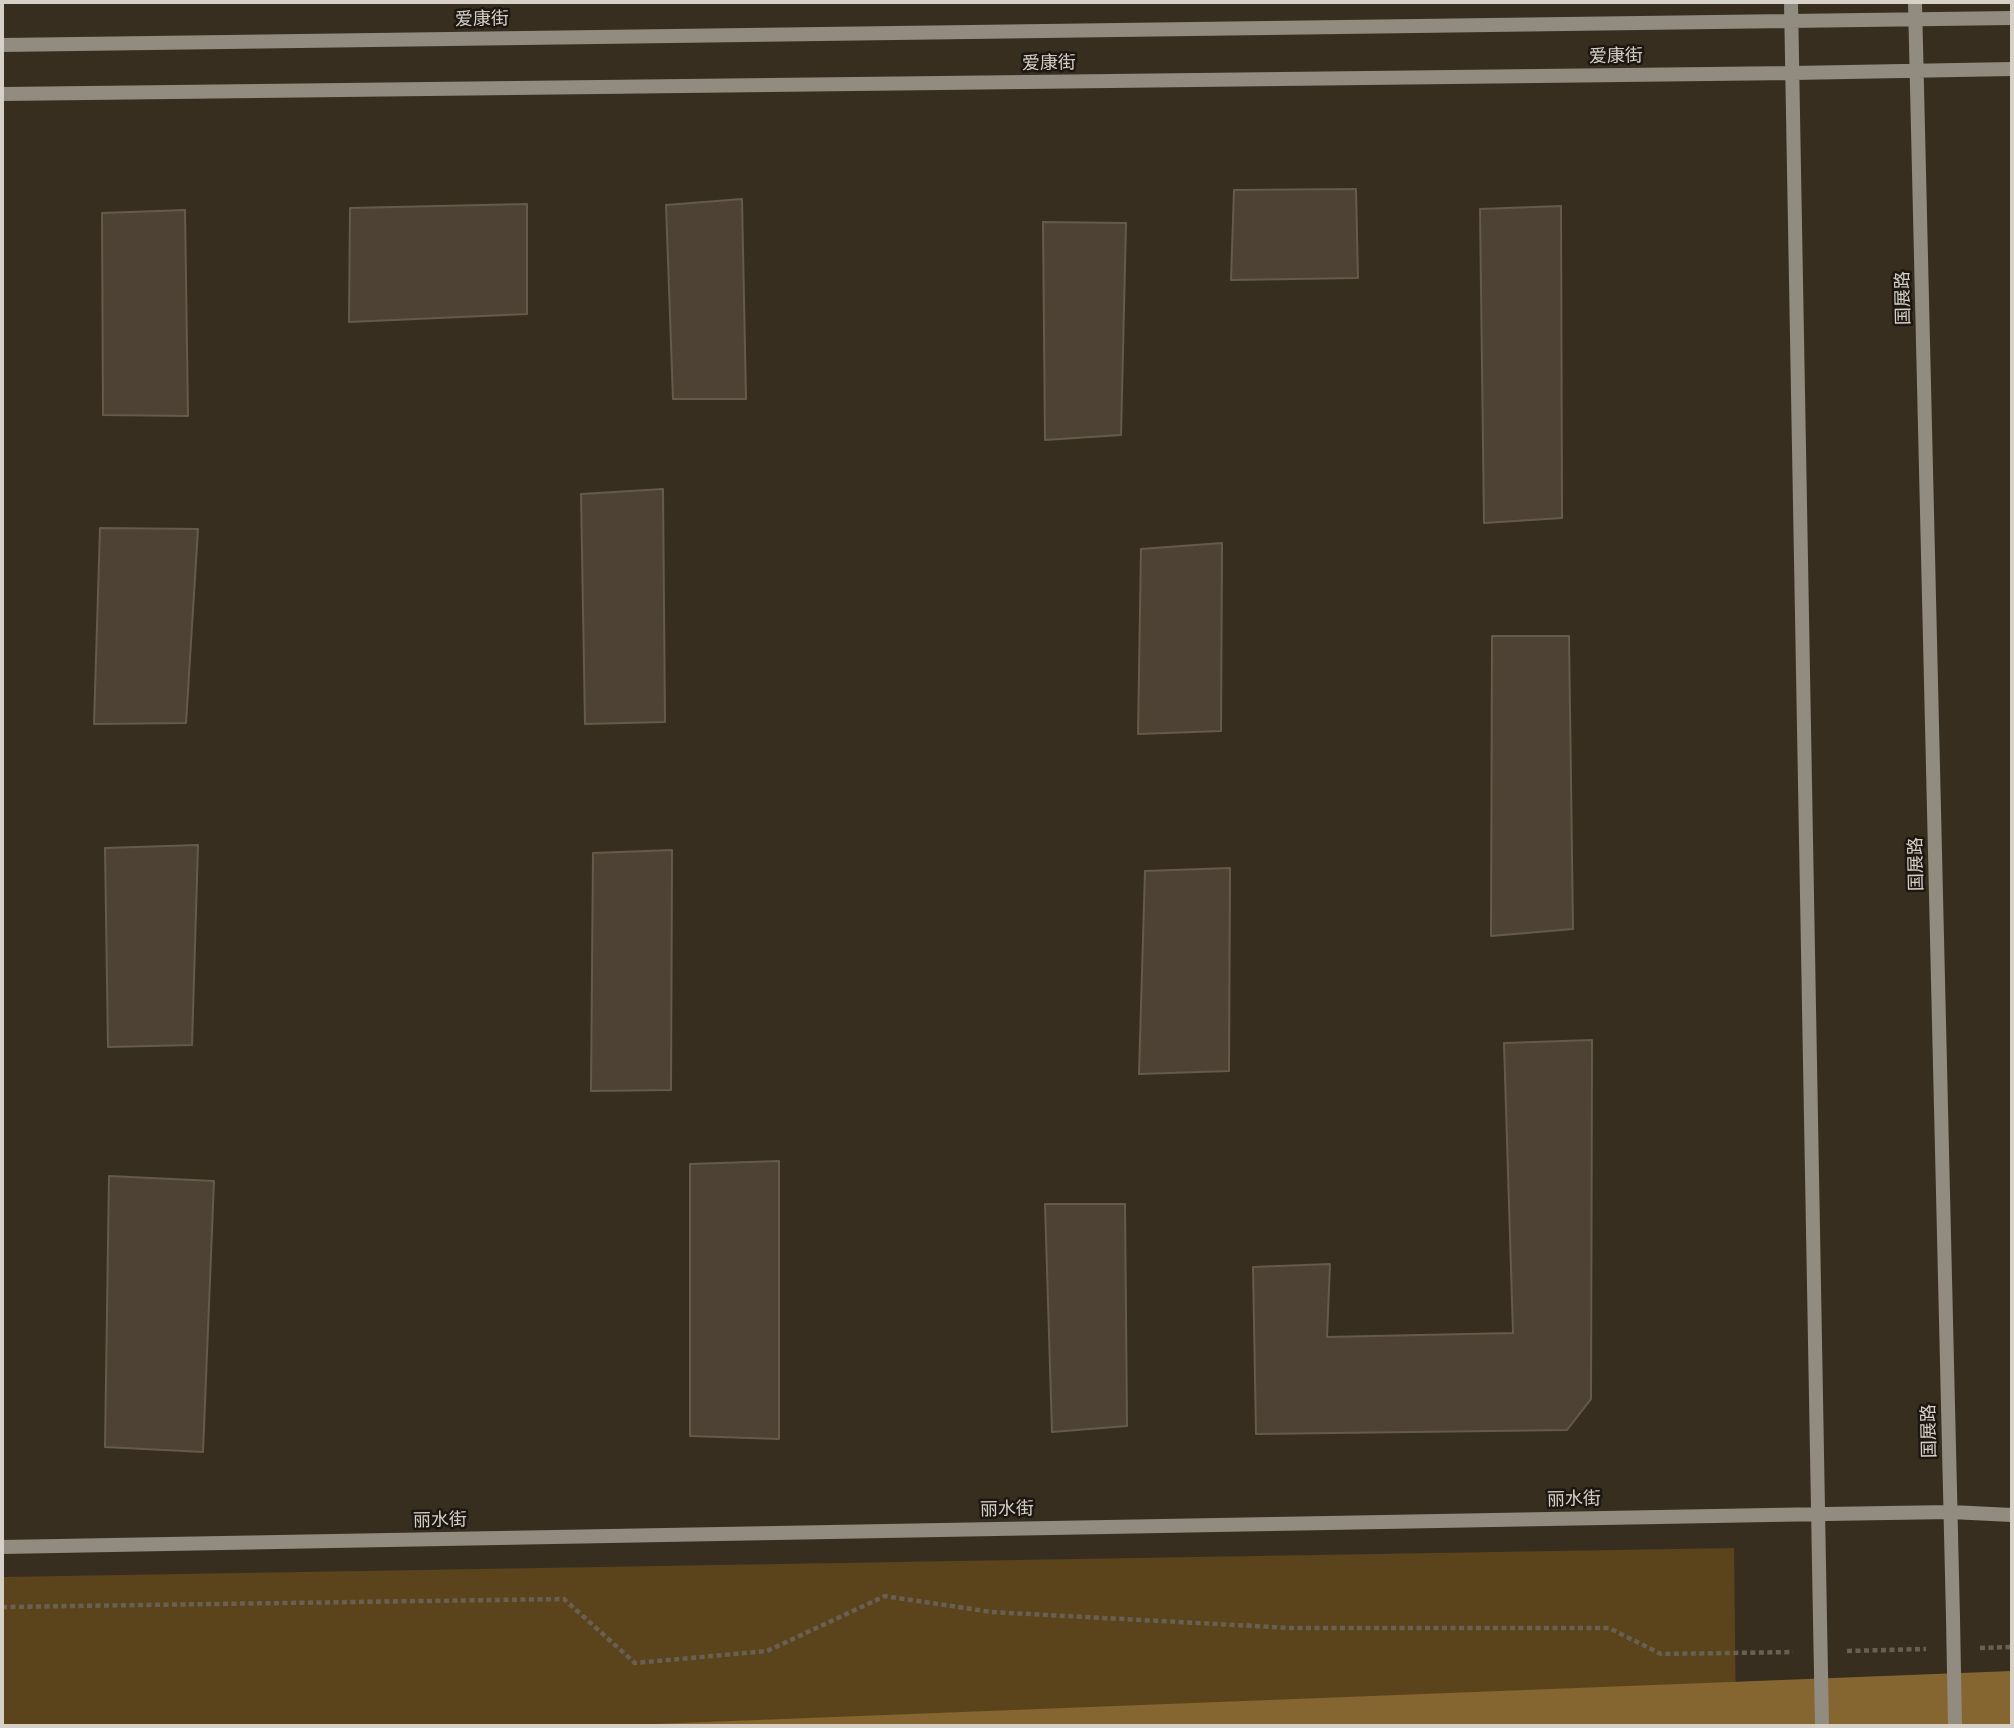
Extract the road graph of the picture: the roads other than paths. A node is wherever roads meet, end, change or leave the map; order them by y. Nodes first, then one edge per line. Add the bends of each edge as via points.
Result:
1 (1791, 2) edge
2 (1915, 2) edge
3 (2012, 18) edge
4 (1792, 20) junction
5 (1915, 20) junction
6 (2, 45) edge
7 (2012, 69) edge
8 (1917, 71) junction
9 (1793, 73) junction
10 (2, 94) edge
11 (2012, 1515) edge
12 (2, 1547) edge
13 (1822, 1726) edge
14 (1955, 1726) edge

1 - 4 main road
2 - 5 main road, 国展路
3 - 5 main road, 爱康街
4 - 5 main road, 爱康街
4 - 6 main road, 爱康街
4 - 9 main road
5 - 8 main road, 国展路
7 - 8 main road, 爱康街
8 - 9 main road, 爱康街
8 - 14 main road, 国展路, bridge
9 - 10 main road, 爱康街
9 - 13 main road, bridge
11 - 12 main road, 丽水街 via 1825,1514

